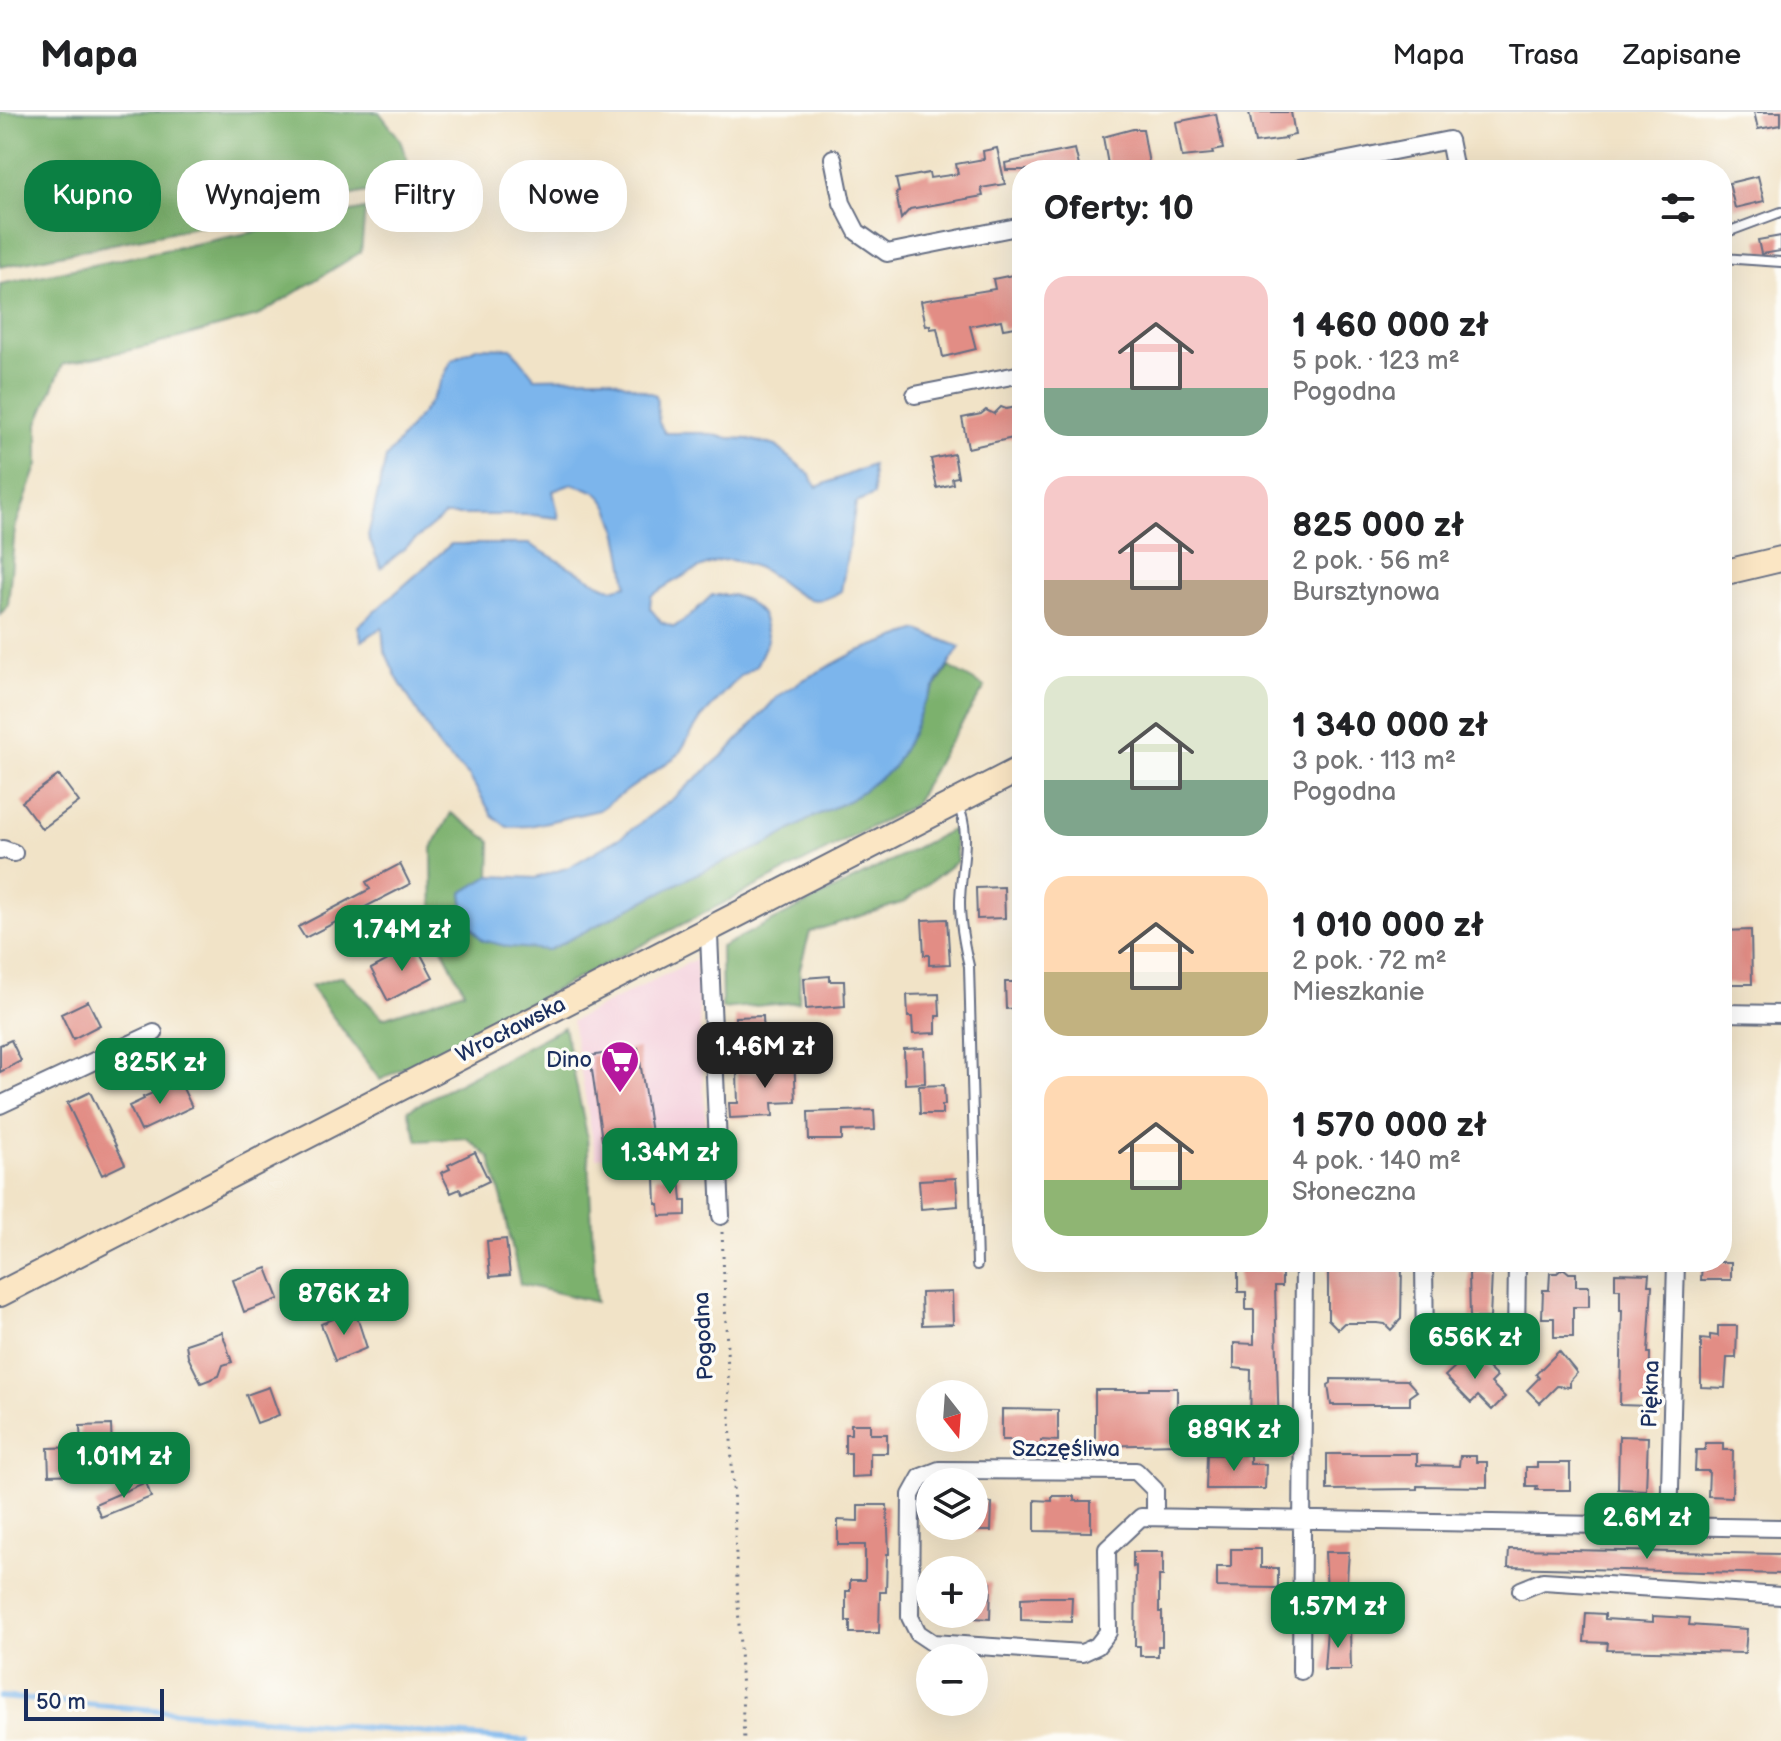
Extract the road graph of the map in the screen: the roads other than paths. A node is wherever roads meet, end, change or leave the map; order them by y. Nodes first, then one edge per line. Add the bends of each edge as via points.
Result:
1 (833, 158) dead end
2 (1348, 160) edge
3 (1453, 160) edge
4 (1781, 212) edge
5 (1012, 228) edge
6 (1732, 230) edge
7 (1732, 259) edge
8 (1781, 262) edge
9 (1012, 376) edge
10 (915, 395) dead end
11 (1781, 559) edge
12 (1732, 571) edge
13 (1012, 773) edge
14 (956, 802) junction
15 (706, 930) junction
16 (1732, 1013) edge
17 (1781, 1014) edge
18 (154, 1033) dead end
19 (0, 1105) edge
20 (721, 1216) road end
21 (977, 1265) dead end
22 (1304, 1272) edge
23 (1424, 1272) edge
24 (1517, 1272) edge
25 (1676, 1272) edge
26 (0, 1294) edge
27 (1516, 1339) dead end
28 (1425, 1350) dead end
29 (1155, 1517) junction
30 (1302, 1520) junction
31 (1669, 1526) junction
32 (1781, 1528) edge
33 (1521, 1590) dead end
34 (1781, 1596) edge
35 (1301, 1671) dead end

1 - 5 street via 842,203 857,232 887,253
2 - 3 street via 1449,140
4 - 6 lane
7 - 8 lane
9 - 10 street
11 - 12 main road
13 - 14 main road, Wrocławska
14 - 15 main road, Wrocławska
14 - 21 lane via 966,827 960,902 969,966
15 - 20 street
15 - 26 main road, Wrocławska
16 - 17 street
18 - 19 street
22 - 30 street
23 - 28 street
24 - 27 street
25 - 31 street, Piękna
29 - 29 street, Szczęśliwa via 1155,1490 1136,1471 939,1470 921,1477 911,1495 910,1617 918,1633 933,1643 1082,1653 1108,1632 1107,1549 1141,1517
29 - 30 street, Szczęśliwa
30 - 31 street, Szczęśliwa
30 - 35 street
31 - 32 street, Szczęśliwa
33 - 34 street via 1543,1581

